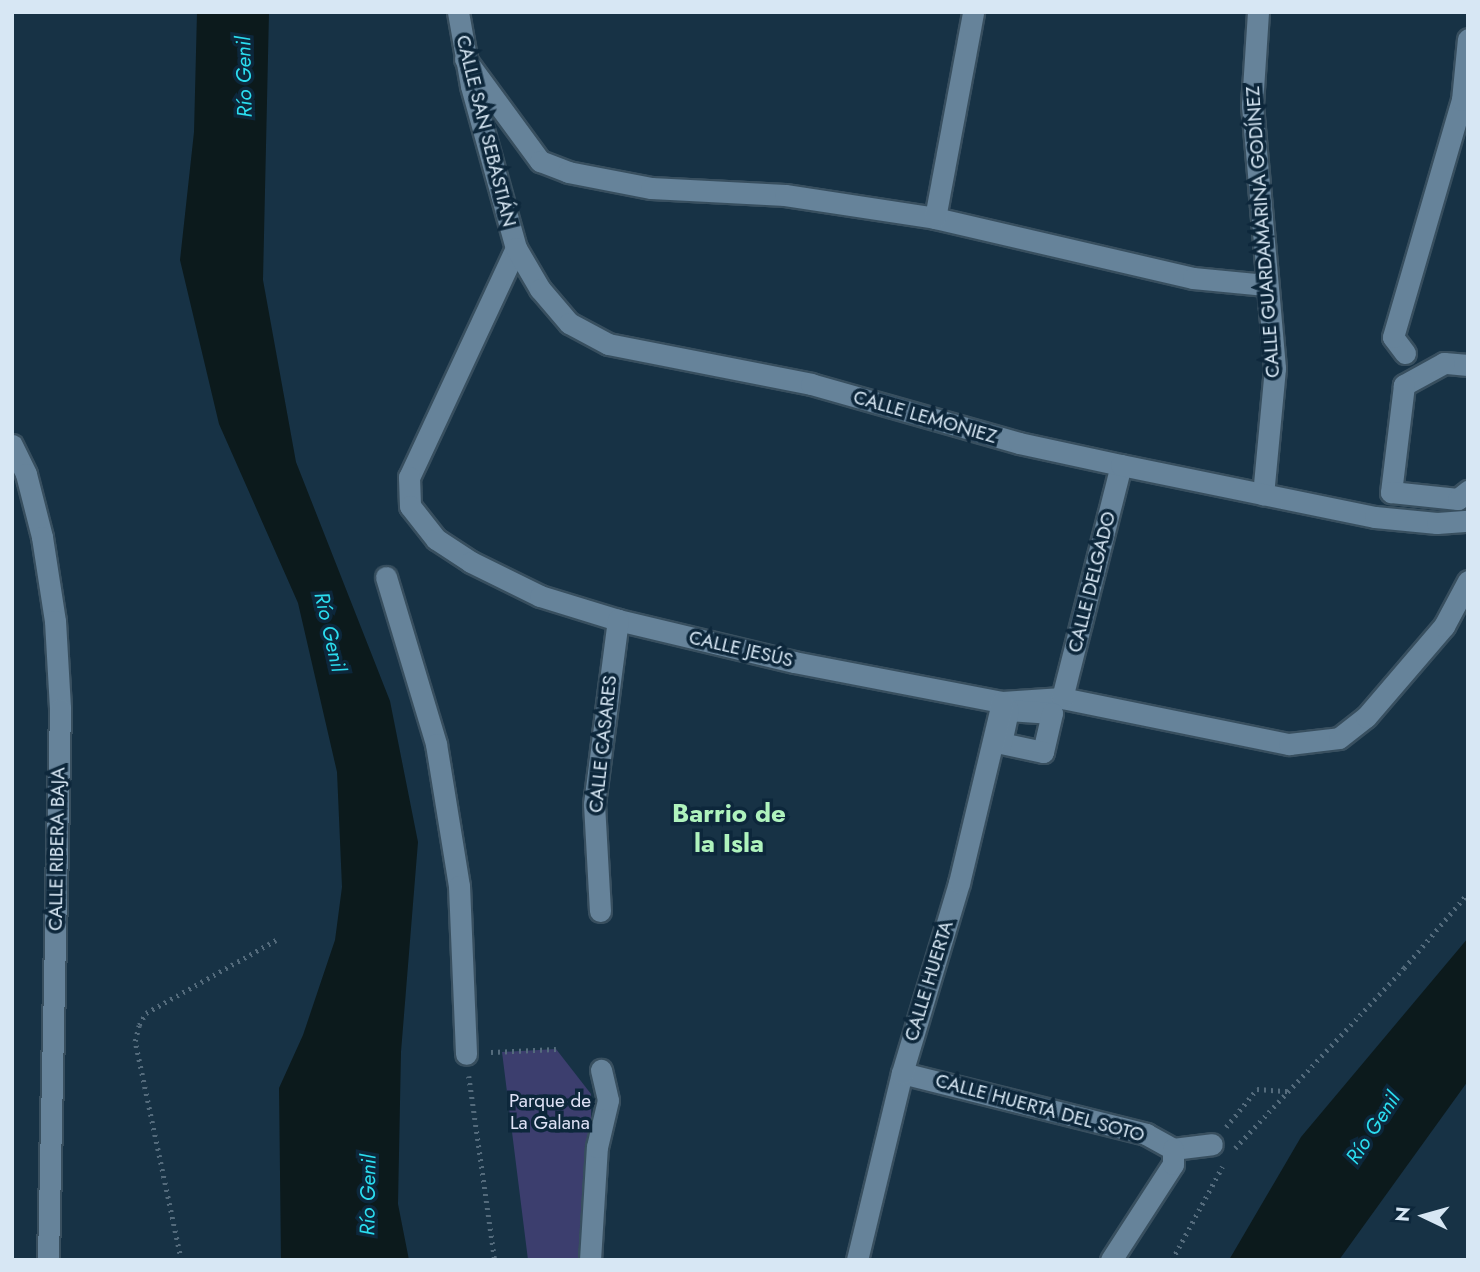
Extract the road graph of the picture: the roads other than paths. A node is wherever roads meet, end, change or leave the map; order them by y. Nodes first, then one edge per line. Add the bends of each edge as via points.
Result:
1 (458, 12) edge
2 (972, 12) edge
3 (1258, 12) edge
4 (1468, 39) edge
5 (465, 59) junction
6 (936, 218) junction
7 (516, 248) junction
8 (1266, 285) junction
9 (1405, 353) junction
10 (1468, 359) edge
11 (1468, 365) edge
12 (12, 445) edge
13 (1121, 465) junction
14 (1468, 491) edge
15 (1263, 494) junction
16 (1375, 517) junction
17 (1468, 521) edge
18 (386, 577) dead end
19 (1468, 581) edge
20 (618, 620) junction
21 (1062, 698) junction
22 (1002, 702) junction
23 (600, 911) dead end
24 (466, 1054) road end
25 (601, 1070) dead end
26 (902, 1073) junction
27 (1212, 1144) road end
28 (1172, 1149) junction
29 (48, 1260) edge
30 (590, 1260) edge
31 (857, 1260) edge
32 (1111, 1260) edge

1 - 5 street, CALLE SAN SEBASTIÁN
2 - 6 street
3 - 8 street, CALLE GUARDAMARINA GODÍNEZ via 1252,105
4 - 9 street via 1462,100 1394,337
5 - 6 street via 540,161 568,172 651,188 785,195
5 - 7 street, CALLE SAN SEBASTIÁN
6 - 8 street via 1193,278
7 - 13 street, CALLE LEMONIEZ via 540,289 569,323 608,344 811,384 1019,443
7 - 20 street, CALLE JESÚS via 409,477 410,506 436,539 471,562 540,596
8 - 15 street, CALLE GUARDAMARINA GODÍNEZ via 1275,368
9 - 10 street
9 - 16 street via 1392,402
11 - 14 street via 1444,363 1404,386 1391,492 1458,499
12 - 29 street, CALLE RIBERA BAJA via 26,474 42,537 55,621 59,696
13 - 15 street, CALLE LEMONIEZ
13 - 21 street, CALLE DELGADO
15 - 16 street, CALLE LEMONIEZ
16 - 17 street, CALLE LEMONIEZ
18 - 24 street via 436,744 459,886
19 - 21 street, CALLE JESÚS via 1444,626 1366,717 1339,738 1289,744
20 - 22 street, CALLE JESÚS via 794,662
20 - 23 street, CALLE CASARES via 594,804
21 - 22 street, CALLE JESÚS
22 - 26 street, CALLE HUERTA via 958,883
25 - 30 street via 608,1100 597,1146
26 - 28 street, CALLE HUERTA DEL SOTO via 1146,1134
26 - 31 street, CALLE HUERTA
27 - 28 street
28 - 32 street via 1173,1164

